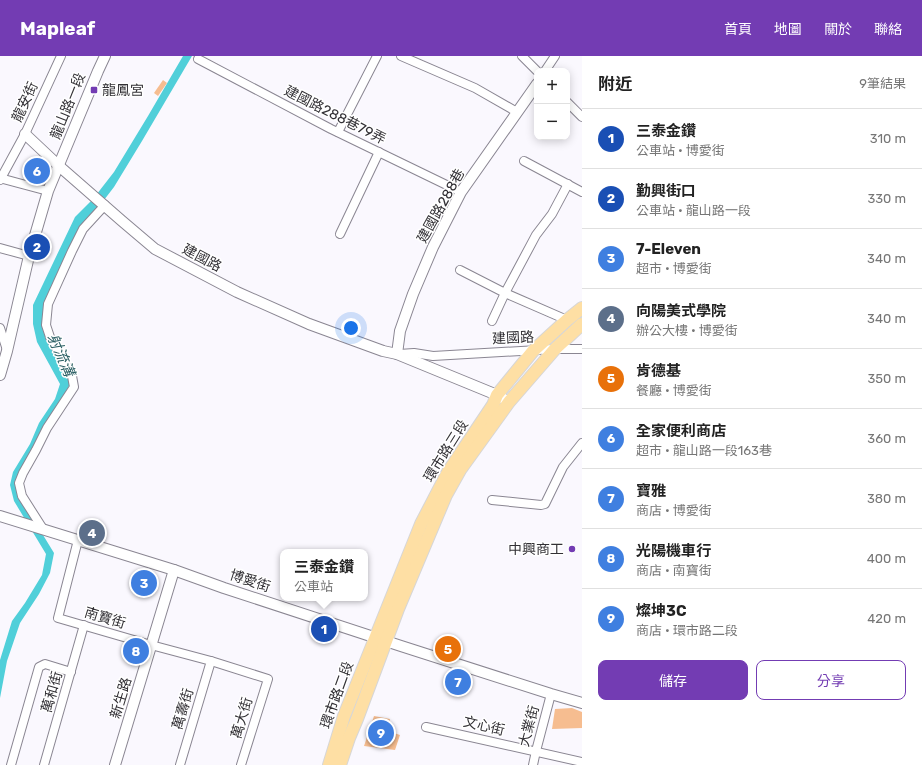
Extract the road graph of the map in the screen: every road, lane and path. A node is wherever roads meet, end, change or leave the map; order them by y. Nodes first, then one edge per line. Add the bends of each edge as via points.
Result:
1 (61, 56) edge
2 (105, 56) edge
3 (377, 56) edge
4 (522, 56) edge
5 (555, 56) edge
6 (406, 57) edge
7 (198, 59) dead end
8 (534, 68) edge
9 (547, 68) edge
10 (534, 88) edge
11 (569, 104) edge
12 (517, 112) junction
13 (582, 117) edge
14 (338, 132) junction
15 (24, 134) junction
16 (379, 152) junction
17 (524, 162) dead end
18 (59, 166) junction
19 (0, 179) edge
20 (568, 184) junction
21 (48, 191) junction
22 (461, 192) junction
23 (582, 192) edge
24 (104, 205) junction
25 (340, 234) dead end
26 (0, 248) edge
27 (29, 256) junction
28 (460, 270) dead end
29 (505, 293) junction
30 (582, 308) edge
31 (567, 320) junction
32 (492, 321) dead end
33 (582, 324) edge
34 (0, 328) edge
35 (555, 349) junction
36 (582, 349) edge
37 (7, 351) junction
38 (533, 351) junction
39 (397, 354) junction
40 (0, 375) edge
41 (497, 395) junction
42 (509, 402) junction
43 (582, 443) edge
44 (492, 500) dead end
45 (0, 516) edge
46 (37, 528) junction
47 (78, 540) junction
48 (174, 570) junction
49 (84, 625) junction
50 (381, 639) junction
51 (151, 645) junction
52 (211, 661) junction
53 (71, 672) junction
54 (268, 679) joint
55 (551, 694) junction
56 (582, 703) edge
57 (426, 727) dead end
58 (536, 751) junction
59 (582, 762) edge
60 (11, 765) edge
61 (44, 765) edge
62 (115, 765) edge
63 (180, 765) edge
64 (242, 765) edge
65 (329, 765) edge
66 (340, 765) edge
67 (533, 765) edge

1 - 15 street, 龍安街
2 - 18 street, 龍山路一段
3 - 14 street
4 - 8 street
5 - 9 street
6 - 12 street via 475,88
7 - 14 street, 建國路288巷79弄
10 - 12 street, 建國路288巷
11 - 13 street
12 - 22 street, 建國路288巷
14 - 16 street, 建國路288巷79弄
15 - 18 street, 建國路
15 - 19 street, 龍安街
16 - 22 street, 建國路288巷79弄
16 - 25 street
17 - 20 street
18 - 21 street, 龍山路一段
18 - 24 street, 建國路
19 - 21 street
20 - 23 street
20 - 29 street via 552,214 536,235
21 - 27 street, 龍山路一段
22 - 39 street, 建國路288巷 via 413,294 400,331
24 - 39 street, 建國路 via 155,249 237,292 309,324 382,351
24 - 46 street via 83,229 48,304 46,325 72,376 74,387 47,428 19,483 22,496
26 - 27 street
27 - 37 street, 龍山路一段
28 - 29 street
29 - 31 street
29 - 32 street
30 - 31 main road, 環市路三段
31 - 38 main road, 環市路三段
33 - 35 main road, 環市路三段
34 - 37 street
35 - 36 street, 建國路
35 - 38 street, 建國路
35 - 42 main road, 環市路三段
37 - 40 street, 龍山路一段
38 - 39 street, 建國路 via 433,356
38 - 41 main road, 環市路三段
39 - 41 street, 建國路
41 - 42 street, 建國路
41 - 50 main road, 環市路三段 via 448,472 421,524
42 - 50 main road, 環市路三段 via 460,470 446,496 398,609
43 - 44 street via 563,467 545,504 541,506
45 - 46 street, 博愛街
46 - 47 street, 博愛街
47 - 48 street, 博愛街
47 - 49 street, 南寶街 via 58,618
48 - 50 street, 博愛街
48 - 51 street, 新生路
49 - 51 street, 南寶街
49 - 53 street, 萬和街
50 - 55 street, 博愛街
50 - 65 main road, 環市路二段 via 344,716
50 - 66 main road, 環市路二段
51 - 52 street, 南寶街
51 - 62 street, 新生路
52 - 54 street, 南寶街
52 - 63 street, 萬壽街
53 - 60 street via 45,664 39,667
53 - 61 street, 萬和街
54 - 64 street, 萬大街
55 - 56 street, 博愛街
55 - 58 street, 大業街
57 - 58 street, 文心街
58 - 59 street, 文心街
58 - 67 street, 大業街

